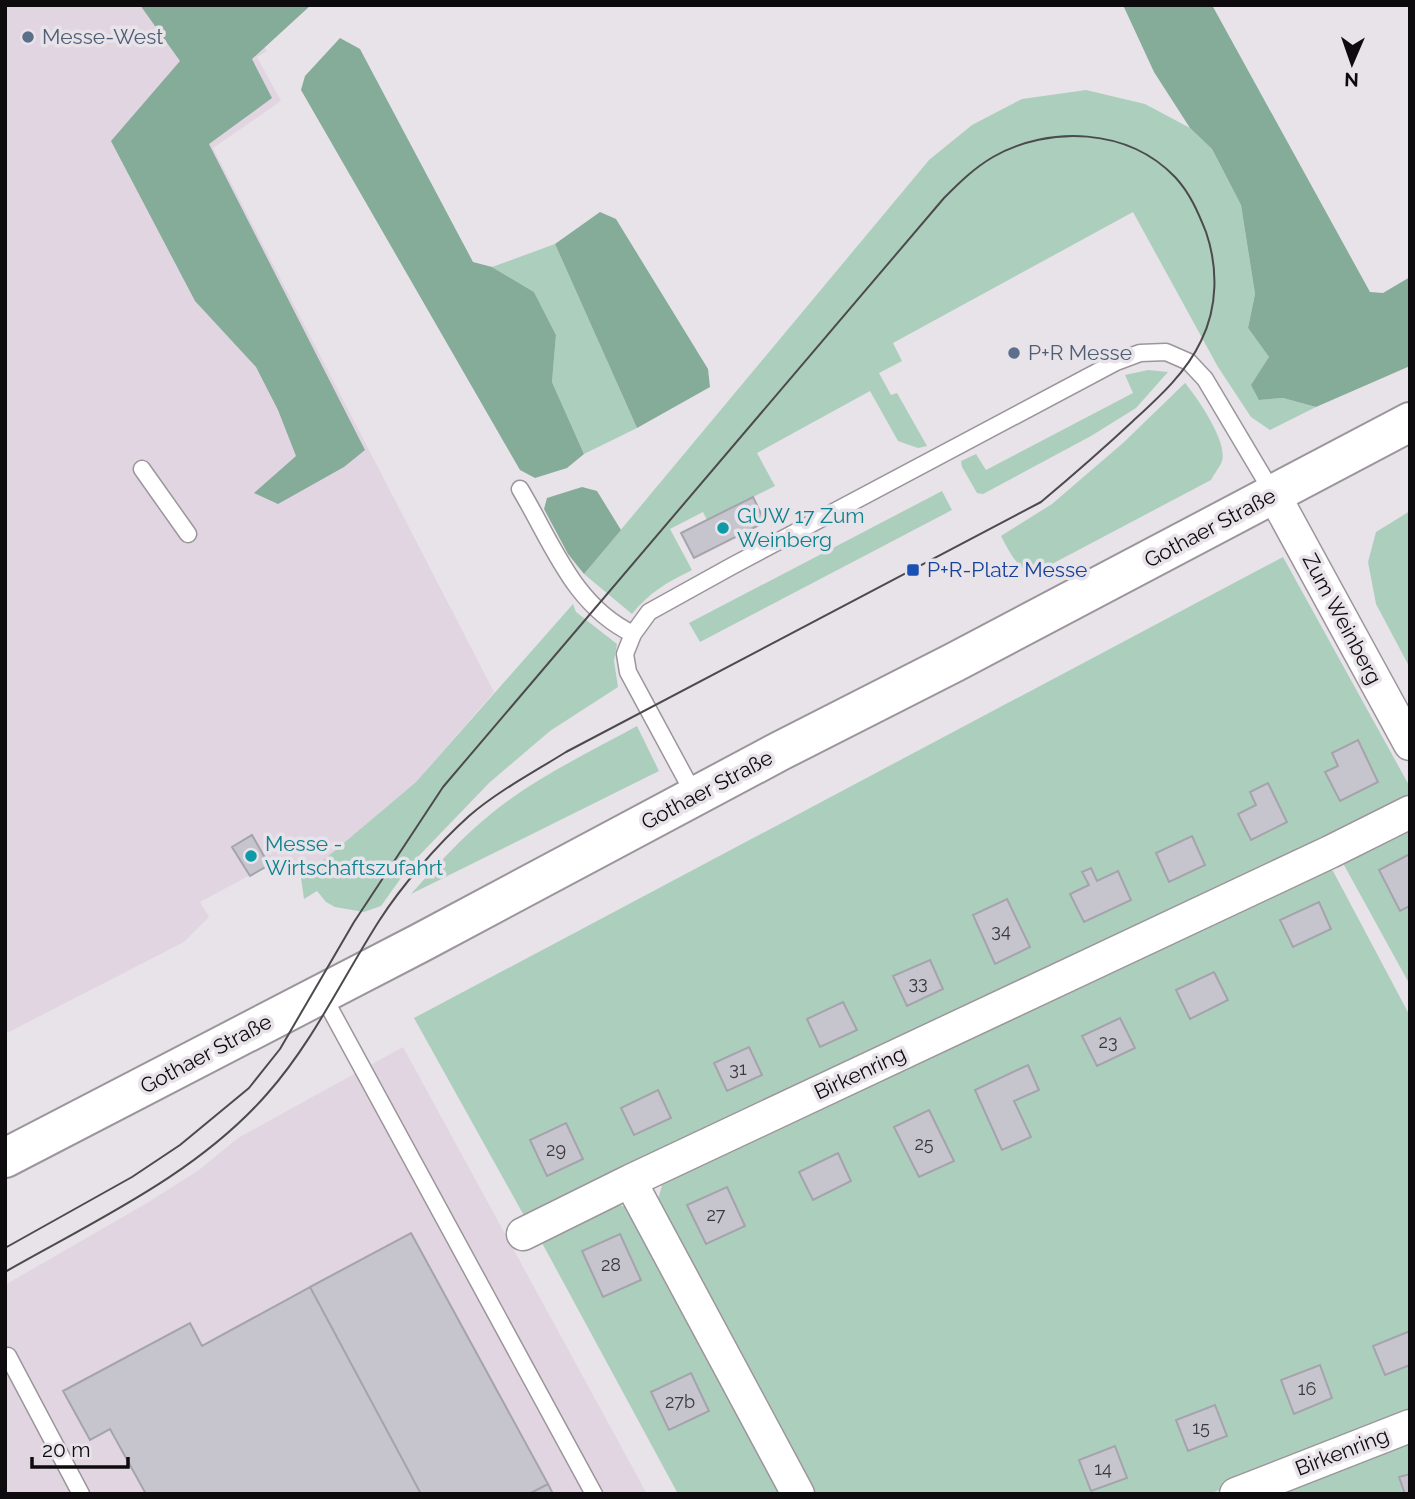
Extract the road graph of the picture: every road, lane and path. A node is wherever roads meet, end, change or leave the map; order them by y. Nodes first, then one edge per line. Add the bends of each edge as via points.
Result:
1 (1410, 422) edge
2 (142, 470) dead end
3 (520, 489) dead end
4 (1274, 495) junction
5 (188, 534) dead end
6 (633, 634) junction
7 (1410, 744) edge
8 (695, 796) junction
9 (1410, 812) edge
10 (321, 993) junction
11 (5, 1158) edge
12 (630, 1181) junction
13 (523, 1234) dead end
14 (5, 1357) edge
15 (1410, 1426) edge
16 (82, 1494) edge
17 (594, 1494) edge
18 (798, 1494) edge
19 (1236, 1494) edge

1 - 4 main road, Gothaer Straße
2 - 5 lane
3 - 6 lane via 578,589 612,624
4 - 6 lane via 1205,379 1189,362 1166,352 1140,353 649,612
4 - 7 street, Zum Weinberg
4 - 8 main road, Gothaer Straße
6 - 8 lane via 625,654 628,672
8 - 10 main road, Gothaer Straße
9 - 12 street, Birkenring
10 - 11 main road, Gothaer Straße
10 - 17 lane
12 - 13 street, Birkenring
12 - 18 street
14 - 16 lane
15 - 19 street, Birkenring

